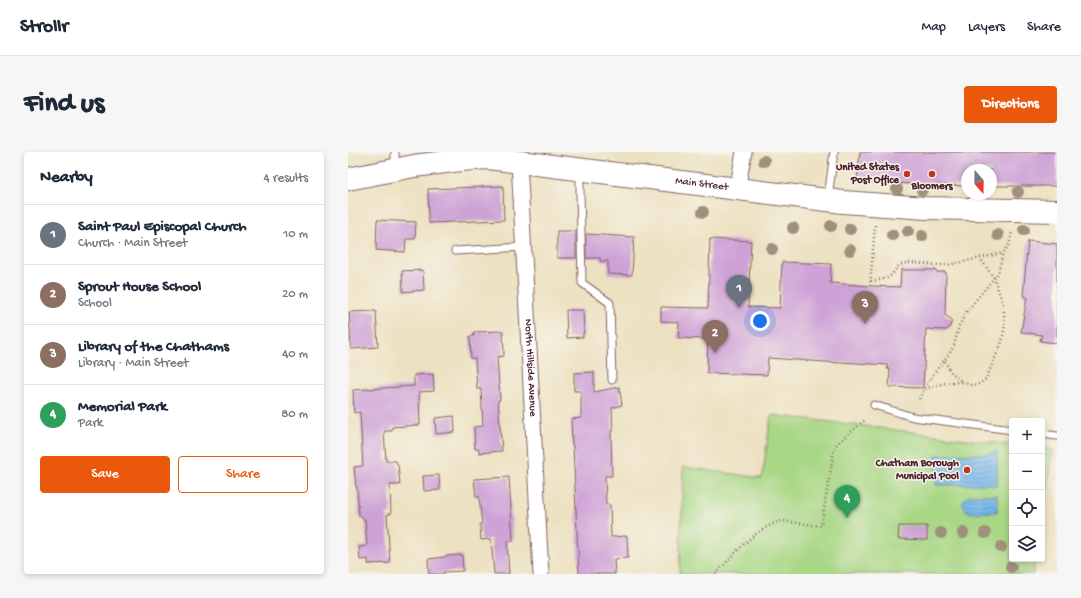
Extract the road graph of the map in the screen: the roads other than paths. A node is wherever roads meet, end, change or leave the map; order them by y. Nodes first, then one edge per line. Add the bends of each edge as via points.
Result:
1 (744, 152) edge
2 (834, 152) edge
3 (489, 155) edge
4 (395, 161) edge
5 (519, 161) junction
6 (580, 169) junction
7 (348, 179) edge
8 (737, 190) junction
9 (828, 200) junction
10 (1057, 211) edge
11 (524, 247) junction
12 (455, 251) dead end
13 (612, 380) dead end
14 (874, 405) dead end
15 (1009, 430) edge
16 (1045, 434) edge
17 (1057, 436) edge
18 (541, 574) edge

1 - 8 street
2 - 9 lane
3 - 4 main road, Main Street via 414,166
3 - 5 main road, Main Street
4 - 7 main road, Main Street
5 - 6 main road, Main Street
5 - 11 street, North Hillside Avenue
6 - 8 main road, Main Street
6 - 13 lane via 582,283 610,303
8 - 9 main road, Main Street
9 - 10 main road, Main Street via 926,208
11 - 12 lane
11 - 18 street, North Hillside Avenue
14 - 15 lane via 913,417
16 - 17 lane

